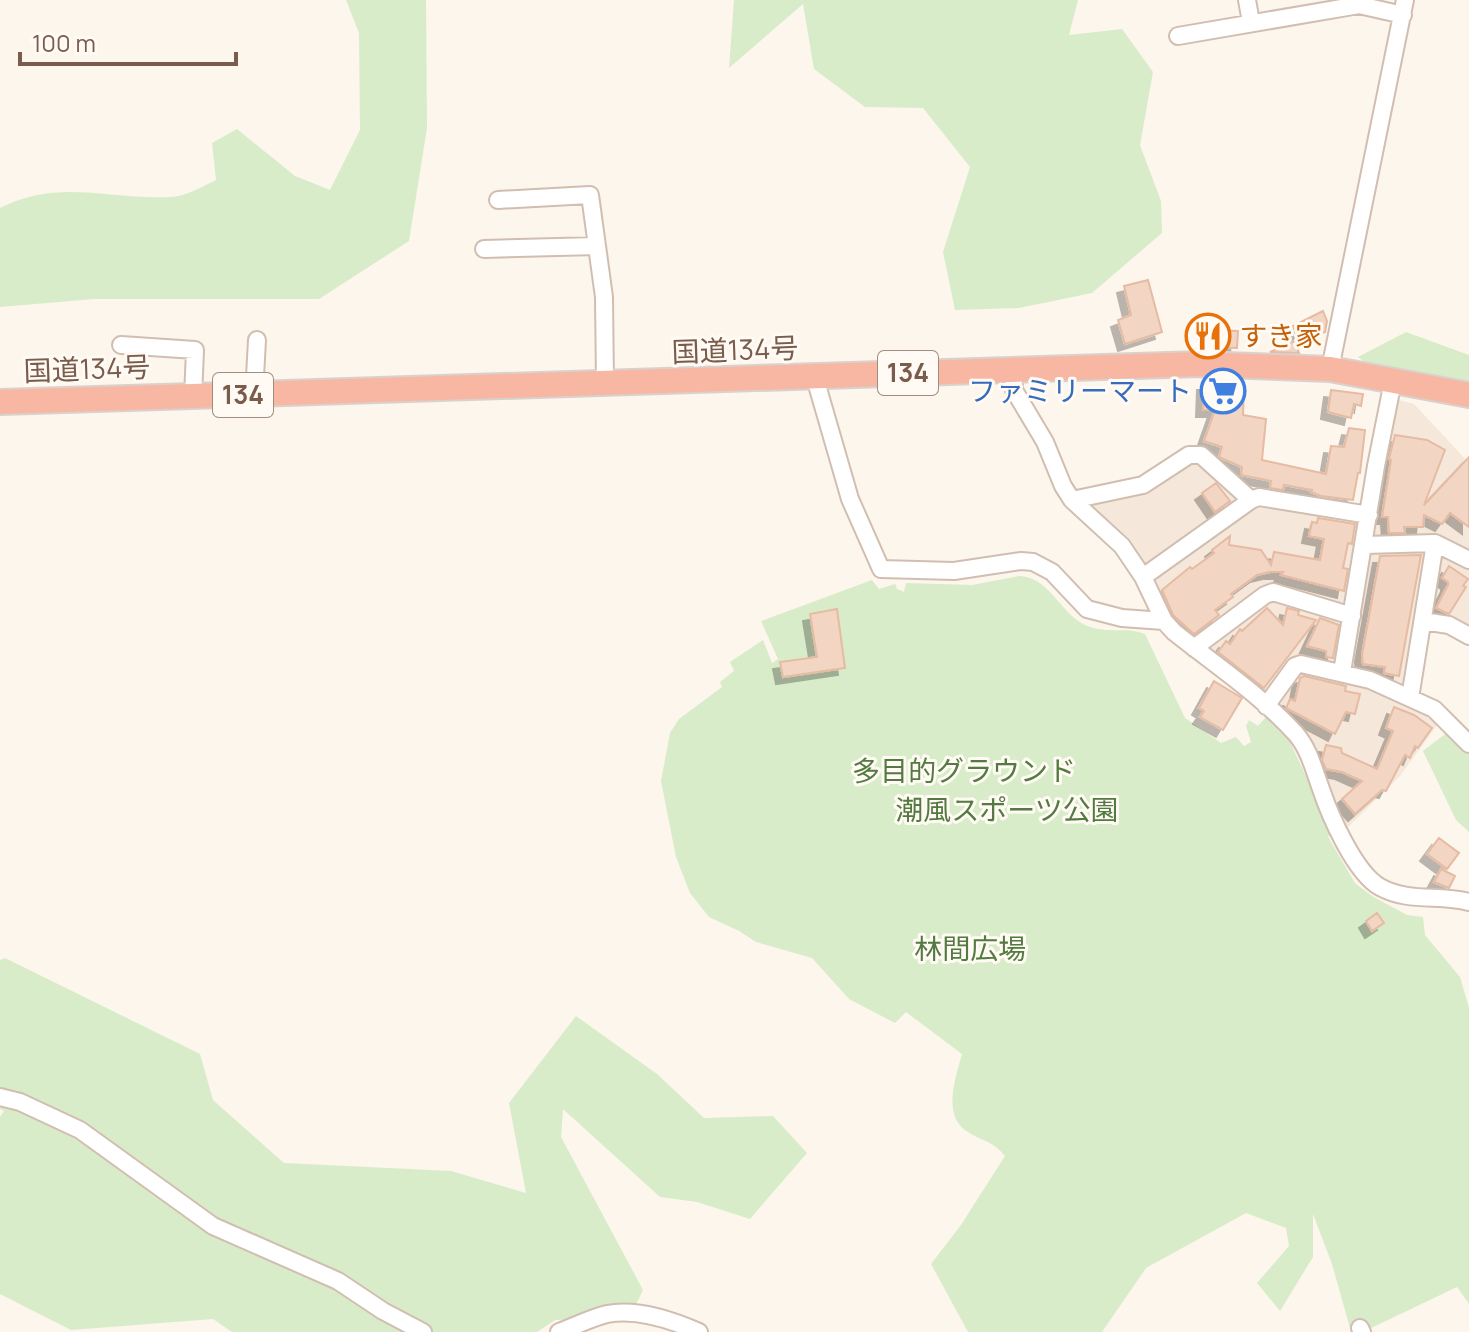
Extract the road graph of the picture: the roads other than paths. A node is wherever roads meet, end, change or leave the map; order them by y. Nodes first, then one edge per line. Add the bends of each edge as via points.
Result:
1 (1247, 0) edge
2 (1312, 7) edge
3 (1404, 8) edge
4 (1251, 22) junction
5 (1178, 36) dead end
6 (498, 200) dead end
7 (597, 246) junction
8 (484, 249) dead end
9 (257, 340) dead end
10 (121, 345) dead end
11 (1330, 369) junction
12 (1013, 370) junction
13 (817, 378) junction
14 (1393, 381) junction
15 (605, 384) junction
16 (254, 395) junction
17 (1469, 395) edge
18 (193, 397) junction
19 (0, 402) edge
20 (1072, 500) junction
21 (1251, 500) junction
22 (1369, 515) junction
23 (1435, 543) junction
24 (1365, 545) junction
25 (1469, 560) edge
26 (1143, 577) junction
27 (1352, 616) junction
28 (1164, 621) junction
29 (1423, 621) junction
30 (1469, 636) edge
31 (1194, 648) junction
32 (1342, 672) junction
33 (1410, 698) junction
34 (1266, 706) junction
35 (1466, 736) edge
36 (1469, 902) edge
37 (0, 1097) edge
38 (423, 1332) edge
39 (559, 1332) edge
40 (699, 1332) edge

1 - 4 street
2 - 3 street
2 - 4 street
3 - 11 street
4 - 5 street
6 - 7 street via 590,195
7 - 8 street
7 - 15 street via 604,297
9 - 16 street
10 - 18 street via 195,350
11 - 12 highway, 国道134号 / 134 via 1200,364
11 - 14 highway, 国道134号 / 134
12 - 13 highway, 国道134号 / 134
12 - 20 street via 1014,390
13 - 15 highway, 国道134号 / 134
13 - 28 street via 850,499 881,569 954,571 1033,562 1052,572 1087,609
14 - 17 highway, 国道134号 / 134
14 - 22 street
15 - 16 highway, 国道134号 / 134
16 - 18 highway, 国道134号 / 134
18 - 19 highway, 国道134号 / 134
20 - 21 street via 1143,485 1189,455 1201,455
20 - 26 street via 1114,537
21 - 22 street
21 - 26 street
22 - 24 street
23 - 24 street
23 - 25 street
23 - 29 street
24 - 27 street
26 - 28 street
27 - 31 street via 1273,592
27 - 32 street
28 - 31 street
29 - 30 street via 1449,625
29 - 33 street
31 - 34 street
32 - 33 street
32 - 34 street via 1295,666
33 - 35 street via 1434,709
34 - 36 street via 1297,735 1341,833 1371,880 1408,897
37 - 38 street via 80,1130 213,1226 338,1281
39 - 40 street via 606,1314 627,1312

